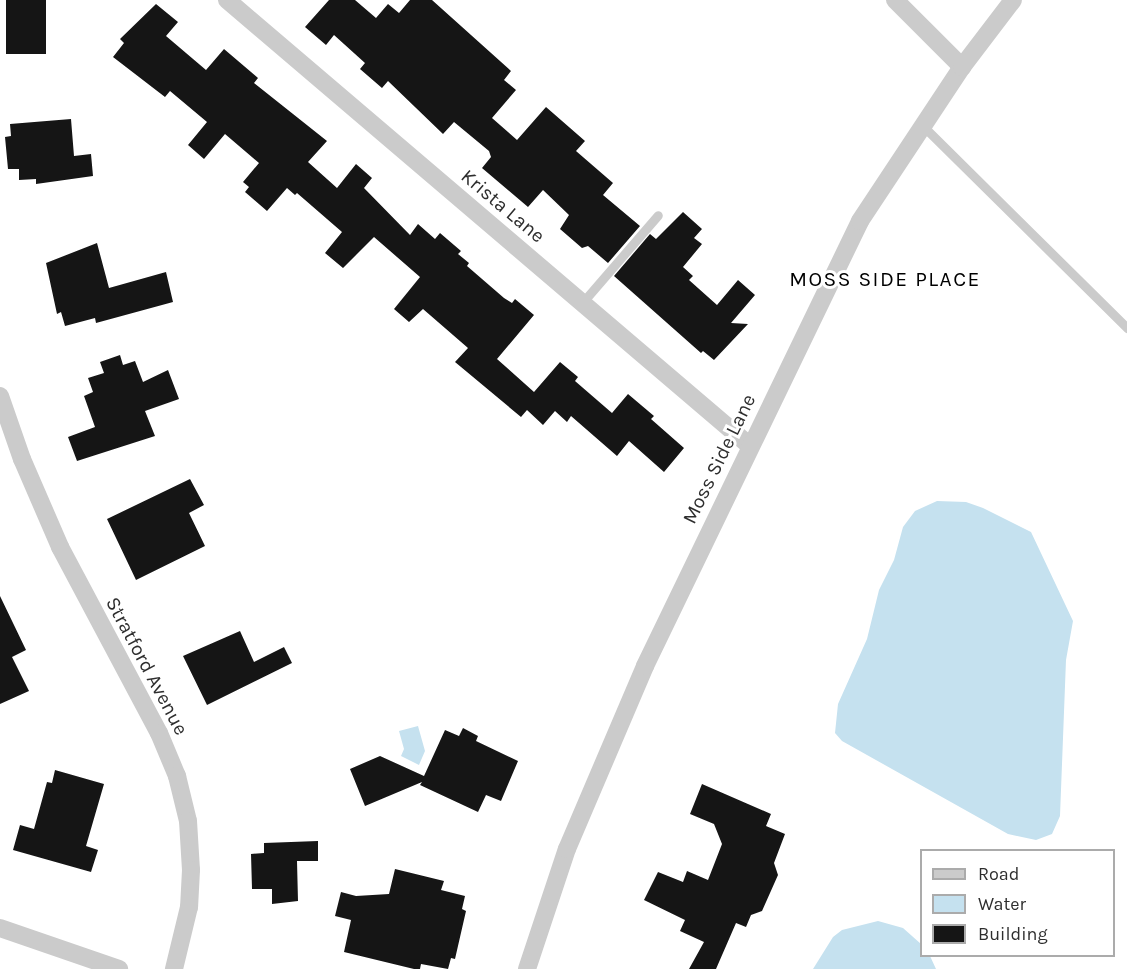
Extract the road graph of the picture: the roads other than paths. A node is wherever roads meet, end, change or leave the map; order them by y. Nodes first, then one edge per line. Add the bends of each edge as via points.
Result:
1 (227, 0) edge
2 (896, 0) edge
3 (1013, 0) edge
4 (962, 67) junction
5 (922, 125) junction
6 (658, 215) dead end
7 (582, 303) junction
8 (1127, 328) edge
9 (0, 396) edge
10 (749, 445) junction
11 (0, 928) edge
12 (119, 969) edge
13 (174, 969) edge
14 (527, 969) edge

1 - 7 street, Krista Lane
2 - 4 street
3 - 4 street, Moss Side Lane
4 - 5 street, Moss Side Lane
5 - 8 lane
5 - 10 street, Moss Side Lane via 860,222
6 - 7 lane
7 - 10 street, Krista Lane
9 - 13 street, Stratford Avenue via 60,547 159,733 177,776 188,821 191,870 189,907
10 - 14 street, Moss Side Lane via 567,849
11 - 12 street

